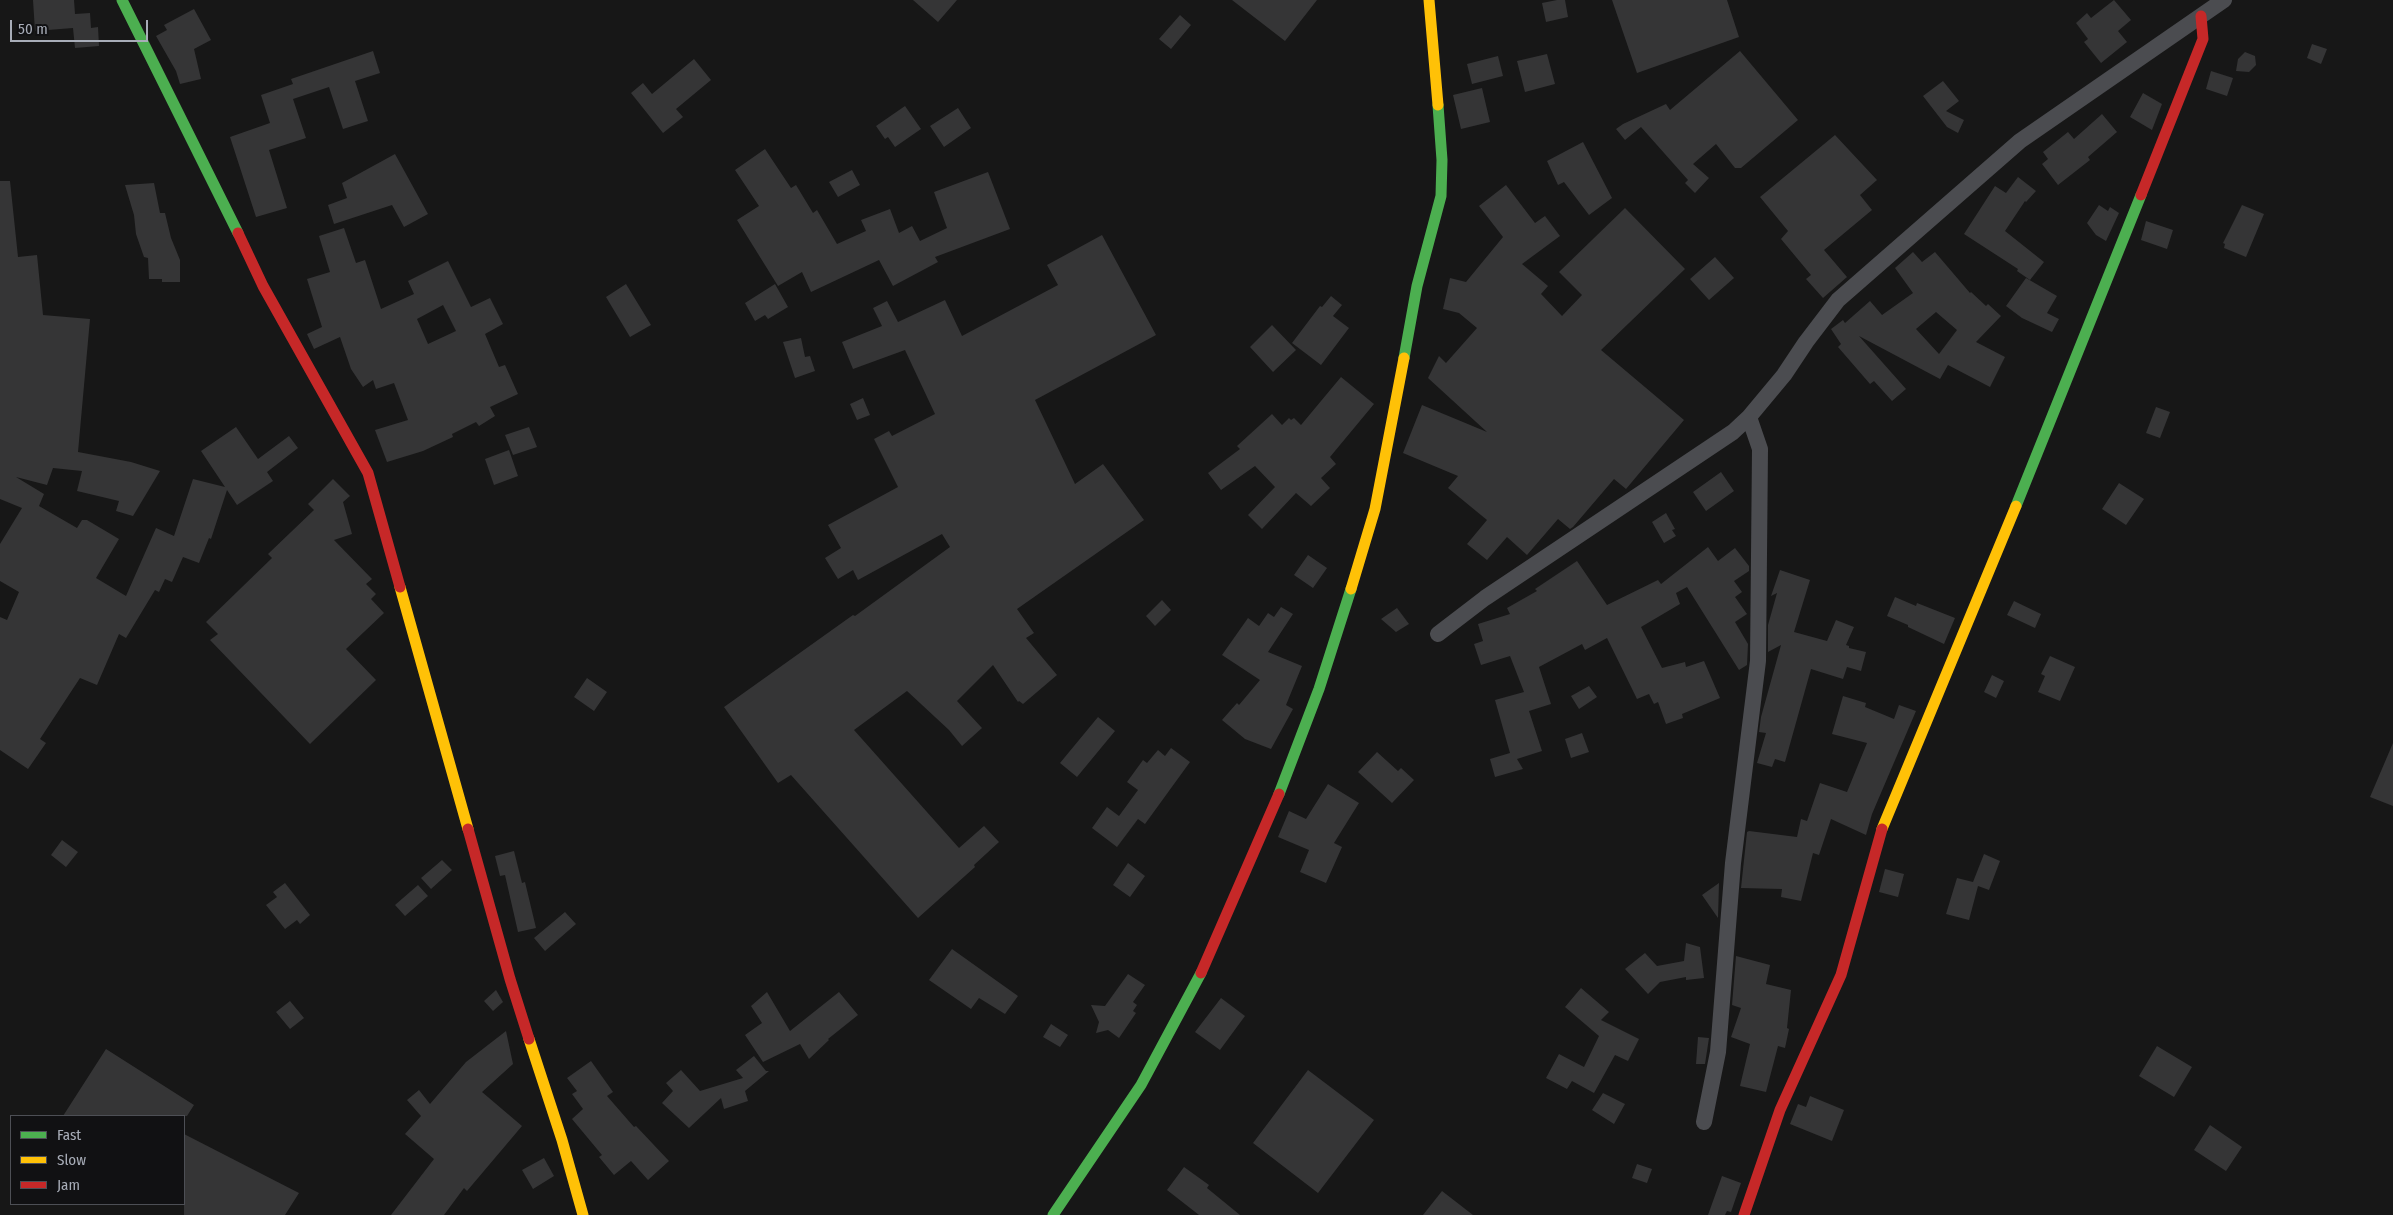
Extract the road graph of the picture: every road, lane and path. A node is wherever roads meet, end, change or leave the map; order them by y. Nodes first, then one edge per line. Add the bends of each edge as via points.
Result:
1 (122, 0) edge
2 (1428, 0) edge
3 (2224, 0) edge
4 (2201, 16) junction
5 (1749, 417) junction
6 (1438, 634) dead end
7 (1704, 1122) dead end
8 (583, 1215) edge
9 (1053, 1215) edge
10 (1744, 1215) edge

1 - 8 street via 263,286 368,473 507,970
2 - 9 street via 1442,160 1441,196 1417,286 1375,509 1350,594 1319,689 1278,797 1201,972 1145,1078
3 - 4 street
4 - 5 street via 2020,141 1838,300
4 - 10 street via 2203,39 1990,571 1885,819 1841,975 1780,1110
5 - 6 street via 1733,432 1485,598
5 - 7 street via 1760,449 1758,662 1733,863 1718,1052

